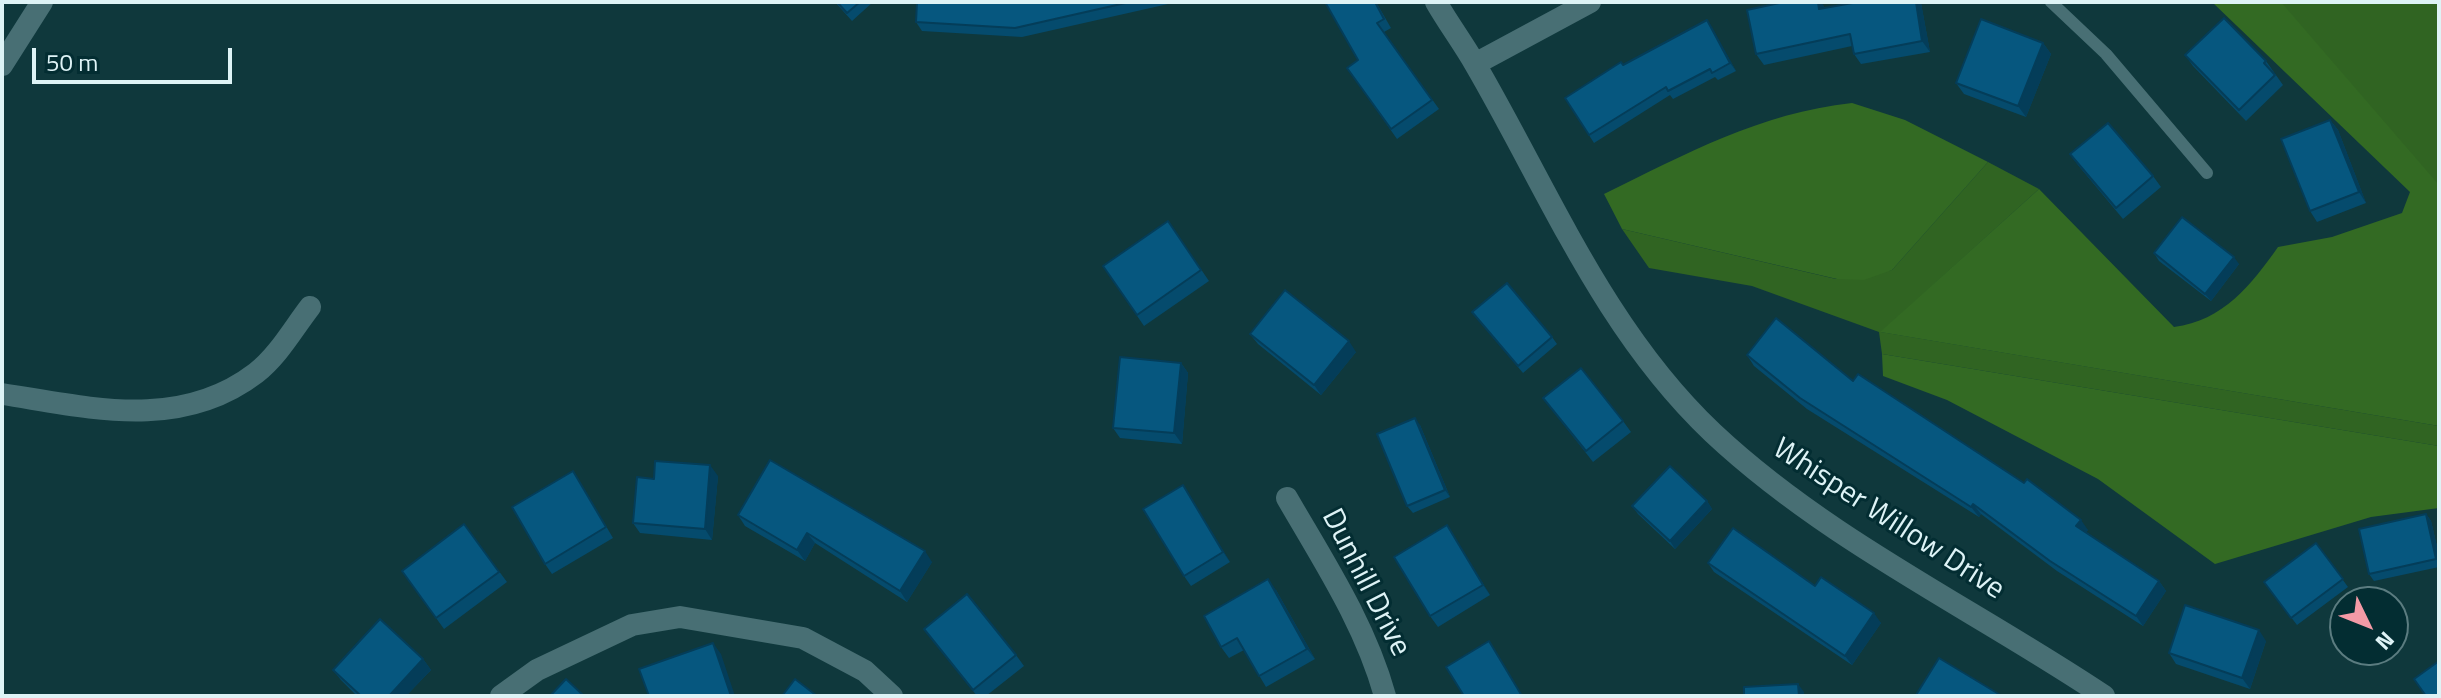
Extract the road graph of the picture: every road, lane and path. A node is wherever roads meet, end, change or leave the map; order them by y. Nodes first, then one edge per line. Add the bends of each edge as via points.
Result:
1 (42, 2) edge
2 (1436, 2) edge
3 (1590, 2) edge
4 (2051, 2) edge
5 (1475, 64) junction
6 (2, 65) edge
7 (2207, 173) dead end
8 (310, 307) dead end
9 (2, 394) edge
10 (1287, 498) dead end
11 (501, 696) edge
12 (892, 696) edge
13 (1385, 696) edge
14 (2104, 696) edge

1 - 6 street
2 - 5 street, Whisper Willow Drive
3 - 5 street
4 - 7 lane via 2106,54
5 - 14 street, Whisper Willow Drive via 1607,305 1711,431 1812,513
8 - 9 street via 255,373 211,396 118,413
10 - 13 street, Dunhill Drive via 1357,621
11 - 12 street via 537,670 632,625 680,617 803,638 865,671

